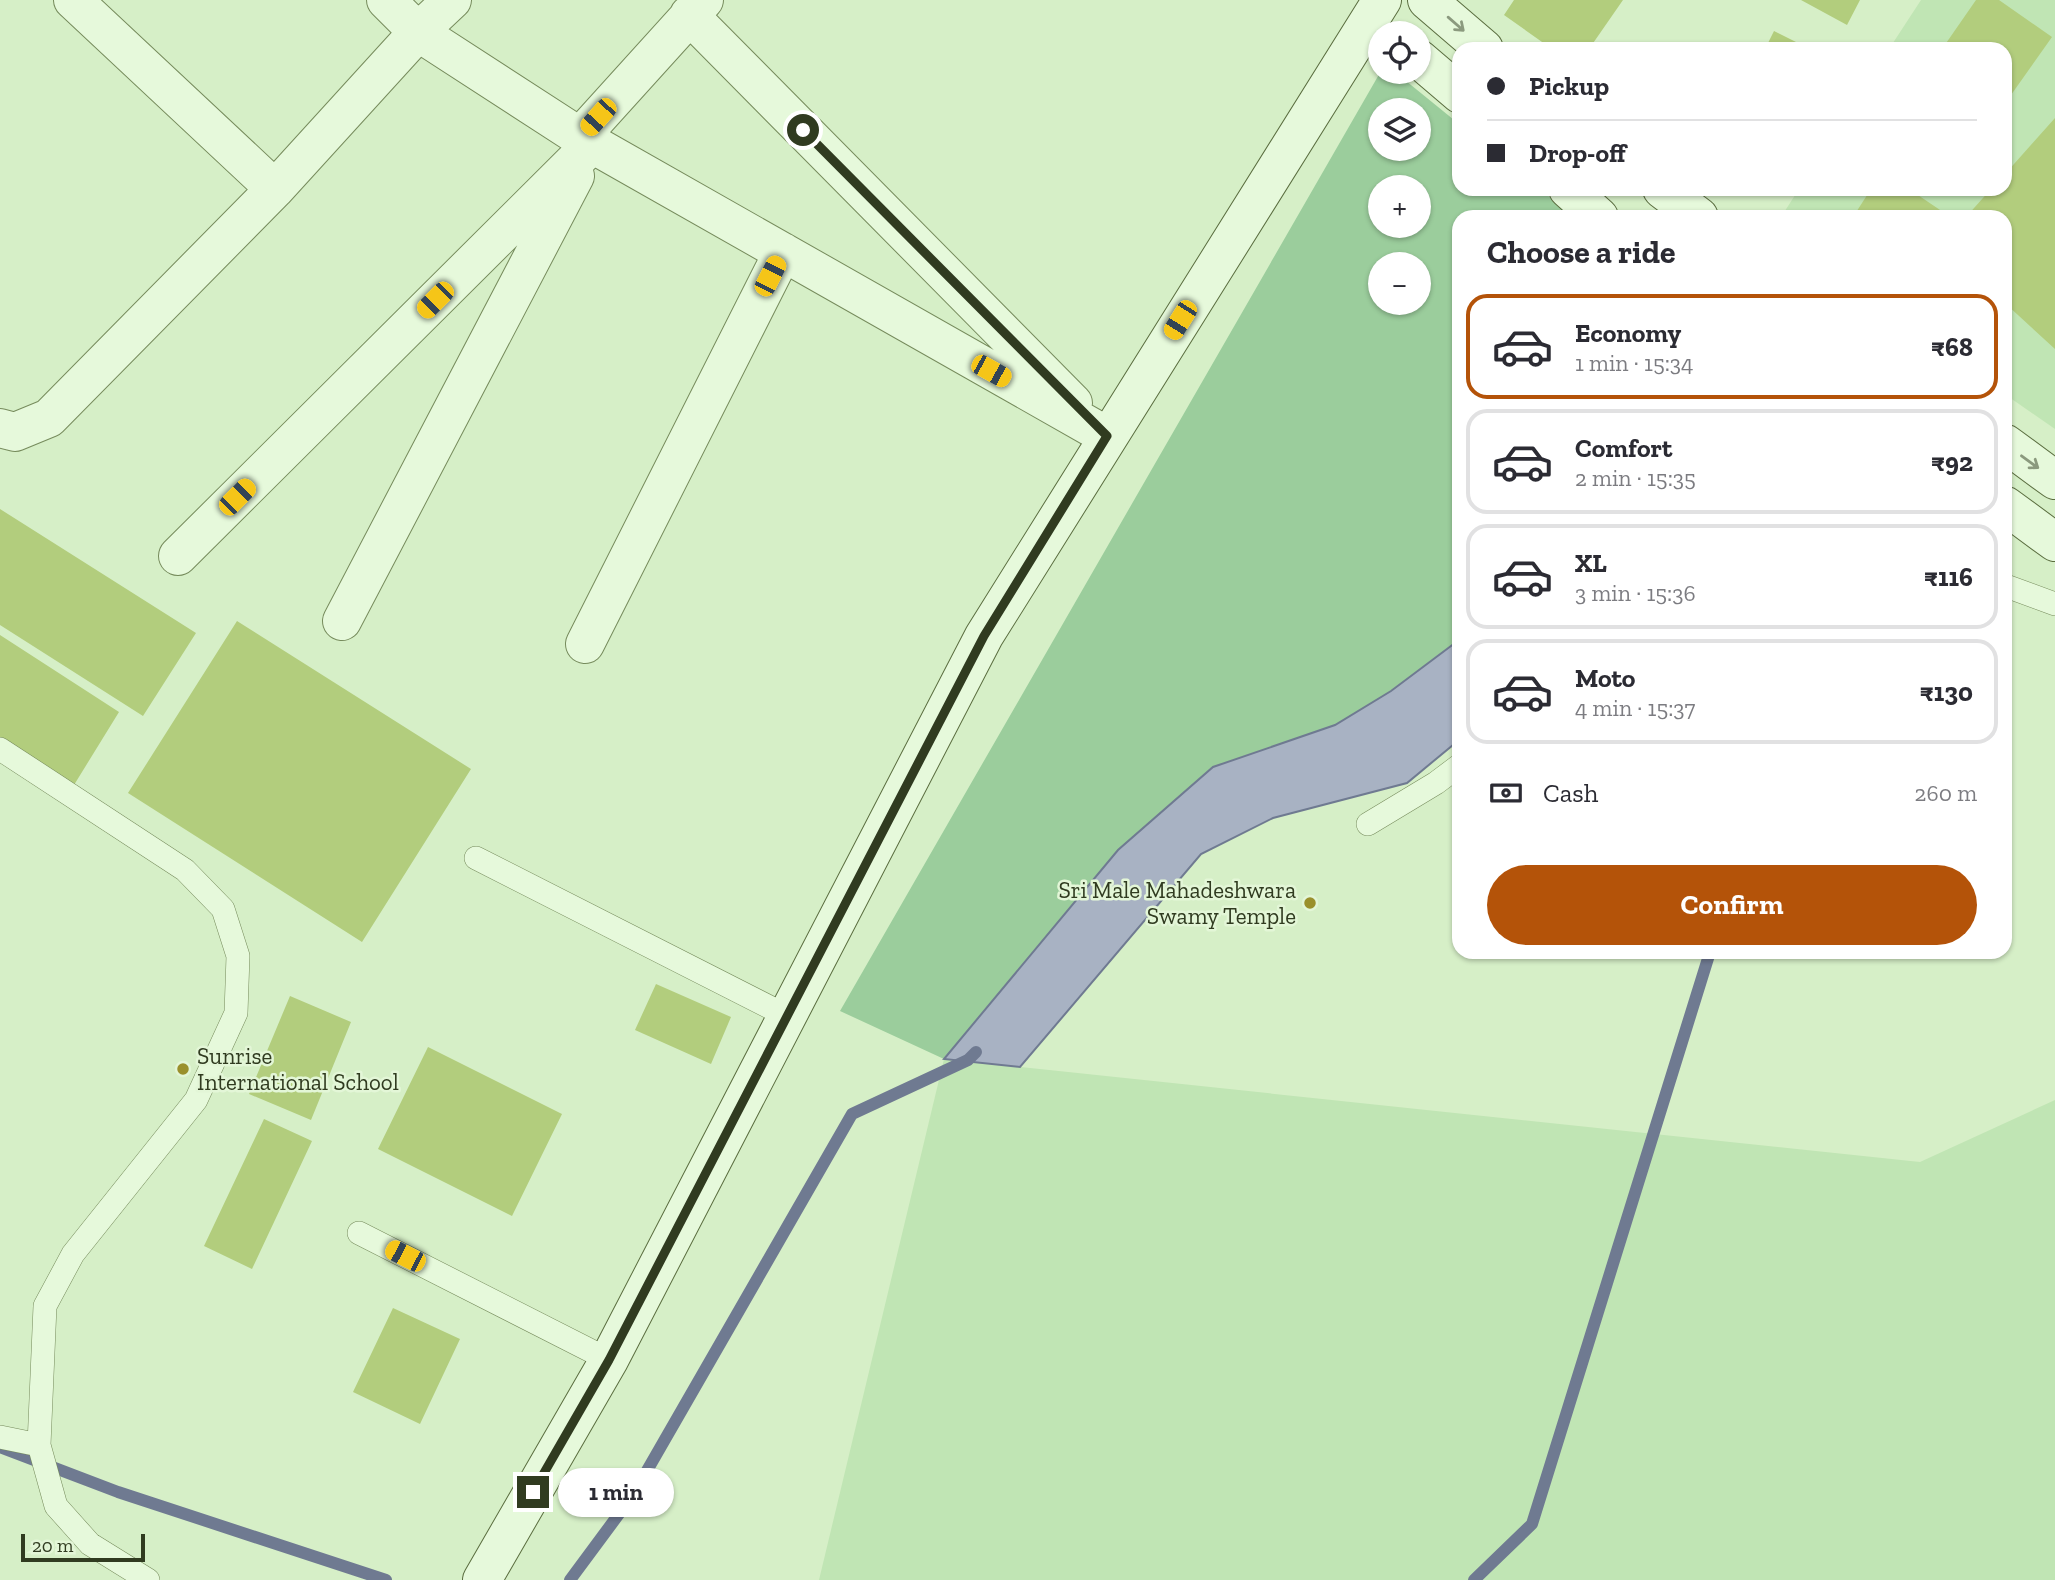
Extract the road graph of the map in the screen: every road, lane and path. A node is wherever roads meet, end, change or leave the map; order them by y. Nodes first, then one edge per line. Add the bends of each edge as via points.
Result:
1 (73, 0) edge
2 (386, 0) edge
3 (452, 0) edge
4 (1427, 0) edge
5 (697, 8) edge
6 (1381, 17) edge
7 (418, 32) junction
8 (1476, 42) edge
9 (1431, 69) edge
10 (1452, 86) edge
11 (586, 140) junction
12 (275, 189) junction
13 (1576, 196) edge
14 (1671, 196) edge
15 (1591, 210) edge
16 (1690, 210) edge
17 (783, 252) junction
18 (0, 428) edge
19 (1107, 436) junction
20 (2012, 448) edge
21 (2055, 480) edge
22 (2012, 510) edge
23 (2055, 542) edge
24 (178, 556) dead end
25 (2012, 588) edge
26 (2055, 604) edge
27 (342, 621) dead end
28 (585, 644) dead end
29 (0, 749) edge
30 (1452, 771) edge
31 (1368, 824) dead end
32 (476, 858) dead end
33 (788, 1016) junction
34 (359, 1233) dead end
35 (609, 1360) junction
36 (0, 1437) edge
37 (39, 1445) junction
38 (148, 1580) edge
39 (482, 1580) edge

1 - 12 street
2 - 7 street
3 - 7 street
4 -> 8 street
5 - 11 street
5 - 19 street
6 - 19 street
7 - 11 street
7 - 12 street
9 - 10 street
11 - 17 street
11 - 24 street
11 - 27 street
12 - 18 street via 49,418 15,432
13 - 15 street
14 - 16 street
17 - 19 street
17 - 28 street
19 - 33 street via 984,636
20 -> 21 street
22 - 23 street
25 - 26 lane
29 - 37 lane via 185,870 223,909 238,956 236,1013 196,1100 73,1254 45,1306
30 - 31 lane
32 - 33 lane
33 - 35 street
34 - 35 lane
35 - 39 street
36 - 37 lane
37 - 38 lane via 56,1506 90,1544

